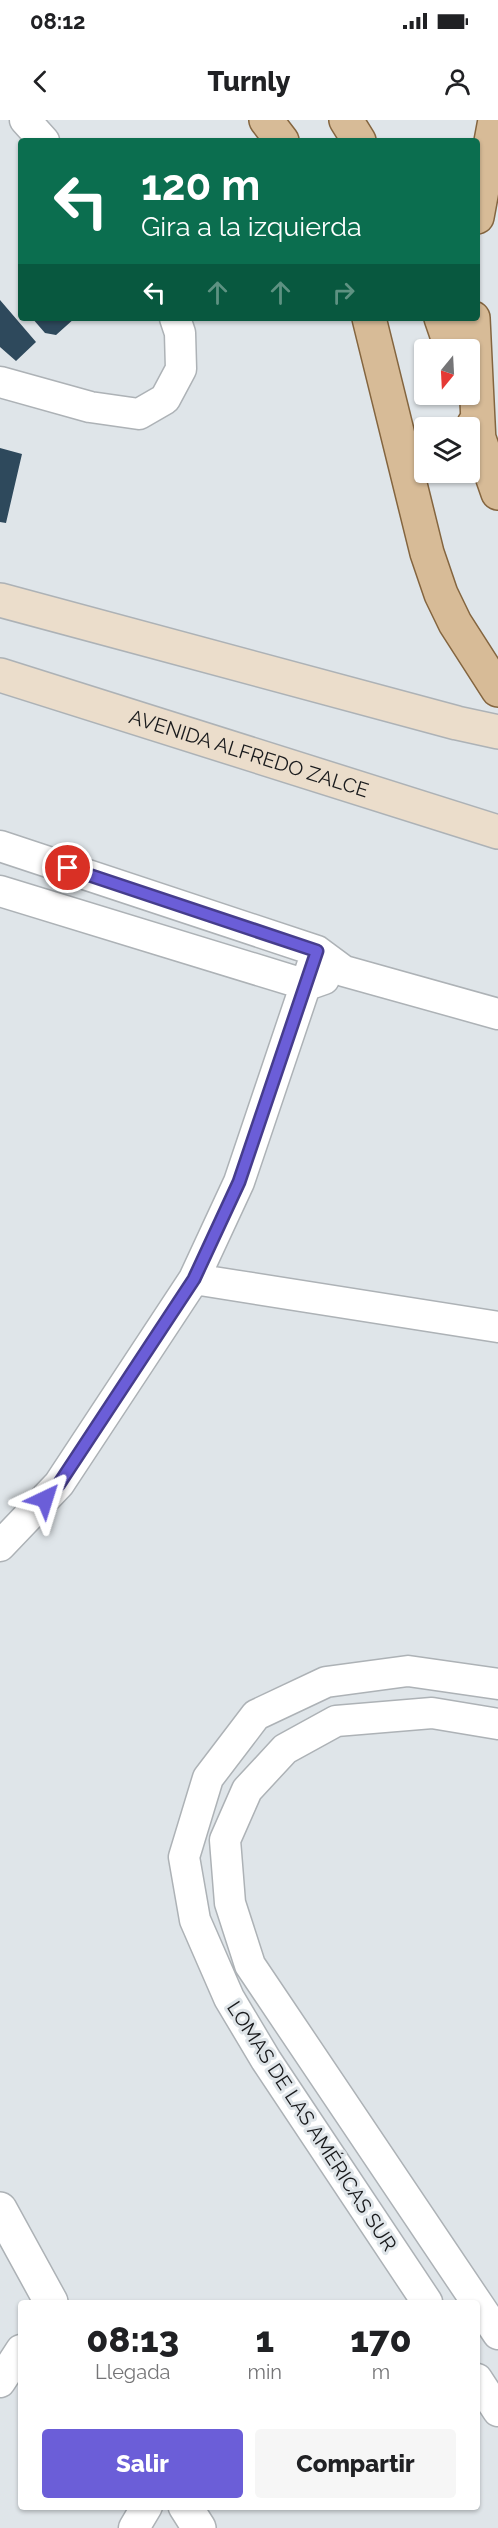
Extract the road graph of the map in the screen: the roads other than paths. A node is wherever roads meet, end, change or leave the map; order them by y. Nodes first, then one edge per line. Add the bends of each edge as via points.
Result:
1 (25, 120) edge
2 (266, 120) edge
3 (346, 120) edge
4 (495, 120) edge
5 (41, 138) edge
6 (280, 138) edge
7 (357, 138) edge
8 (480, 201) edge
9 (176, 321) edge
10 (370, 321) edge
11 (442, 321) edge
12 (473, 321) edge
13 (448, 339) edge
14 (0, 382) edge
15 (478, 417) edge
16 (480, 446) edge
17 (498, 493) edge
18 (0, 584) edge
19 (0, 600) edge
20 (172, 648) junction
21 (0, 675) edge
22 (16, 684) edge
23 (498, 690) edge
24 (498, 732) edge
25 (498, 832) edge
26 (0, 846) edge
27 (0, 891) edge
28 (317, 951) junction
29 (344, 972) junction
30 (307, 985) junction
31 (498, 1014) edge
32 (194, 1279) junction
33 (498, 1327) edge
34 (0, 1546) edge
35 (496, 1686) edge
36 (498, 1724) edge
37 (0, 2209) edge
38 (453, 2267) junction
39 (423, 2297) edge
40 (50, 2300) edge
41 (475, 2300) edge
42 (480, 2307) edge
43 (498, 2334) edge
44 (18, 2355) edge
45 (0, 2382) edge
46 (480, 2384) edge
47 (498, 2411) edge
48 (145, 2510) edge
49 (188, 2510) edge
50 (134, 2528) edge
51 (199, 2528) edge

1 - 5 street
2 - 6 main road
3 - 7 main road
4 - 8 main road
9 - 14 street via 181,369 165,399 140,414 90,406
10 - 23 main road via 427,553 441,594
11 - 13 main road
12 - 15 main road
16 - 17 main road
18 - 20 street
19 - 20 main road
20 - 24 main road
21 - 22 main road, AVENIDA ALFREDO ZALCE
22 - 25 main road, AVENIDA ALFREDO ZALCE via 183,731
26 - 28 street
27 - 30 street
28 - 29 street
28 - 30 street
29 - 30 street
29 - 31 street
30 - 32 street via 239,1182
32 - 33 street
32 - 34 street via 59,1484
35 - 39 street, LOMAS DE LAS AMÉRICAS SUR via 408,1671 326,1682 256,1715 208,1778 184,1857 195,1920 229,1998
36 - 38 street, LOMAS DE LAS AMÉRICAS SUR via 432,1713 336,1721 285,1749 247,1790 225,1840 230,1903 250,1965
37 - 40 street
38 - 39 street
38 - 41 street, LOMAS DE LAS AMÉRICAS SUR
42 - 43 street, LOMAS DE LAS AMÉRICAS SUR
44 - 45 street
46 - 47 street
48 - 50 street
49 - 51 street

